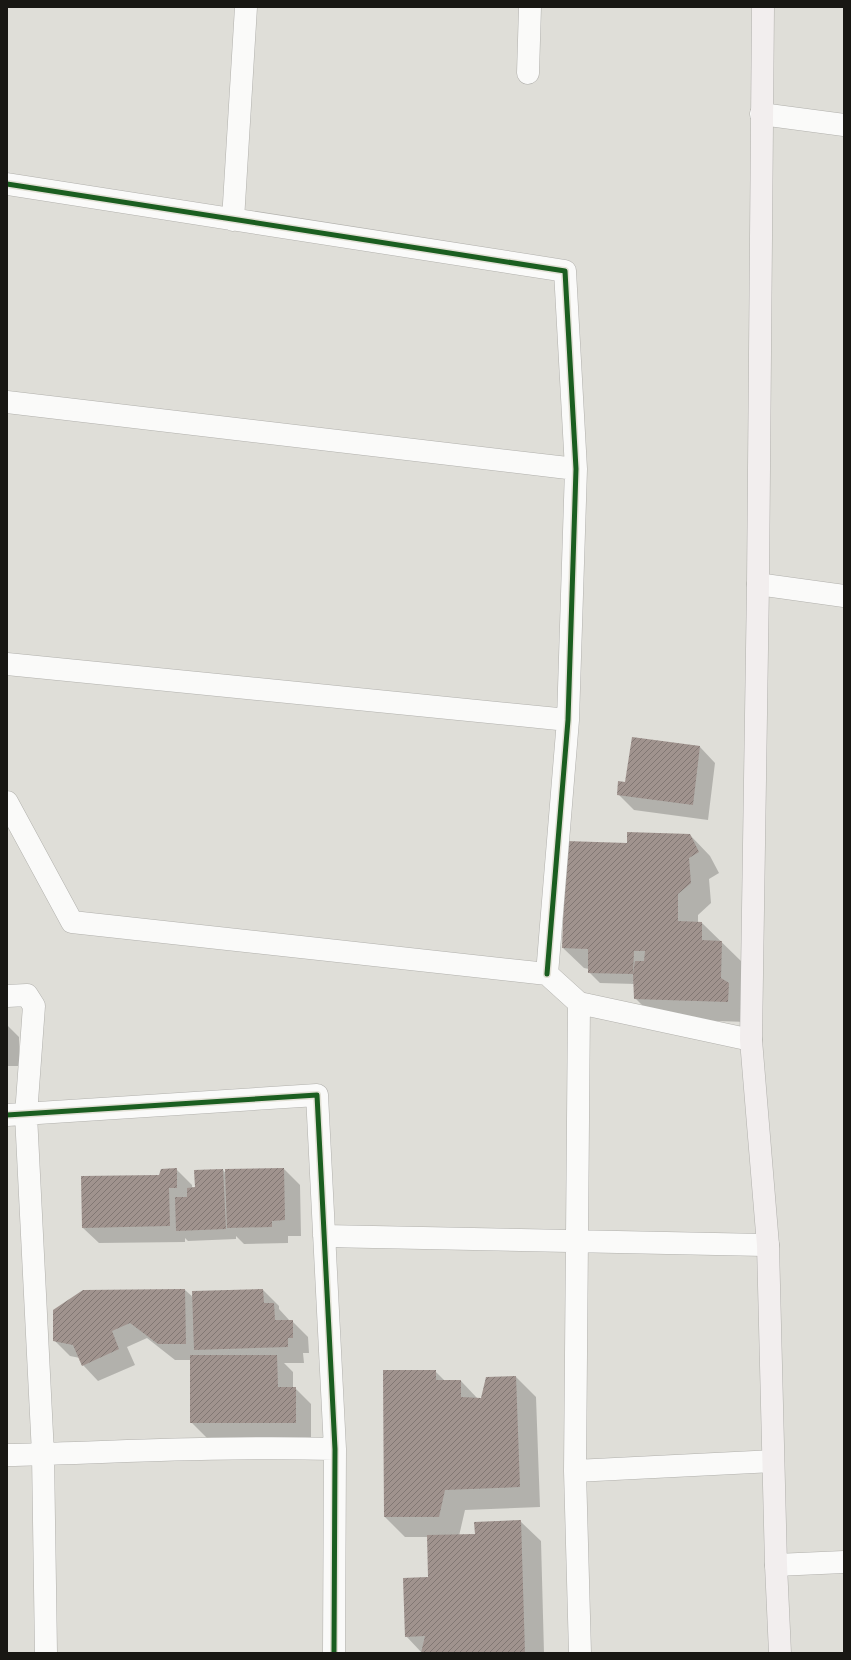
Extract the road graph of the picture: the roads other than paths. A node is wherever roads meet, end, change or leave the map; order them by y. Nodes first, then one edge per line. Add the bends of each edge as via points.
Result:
1 (246, 7) edge
2 (530, 7) edge
3 (763, 7) edge
4 (528, 72) dead end
5 (761, 114) junction
6 (844, 126) edge
7 (7, 184) edge
8 (233, 220) junction
9 (7, 402) edge
10 (576, 469) junction
11 (758, 584) junction
12 (844, 596) edge
13 (7, 664) edge
14 (568, 720) junction
15 (7, 802) edge
16 (548, 974) junction
17 (7, 996) edge
18 (579, 1003) junction
19 (751, 1040) junction
20 (17, 1115) edge
21 (324, 1236) junction
22 (576, 1241) junction
23 (768, 1245) junction
24 (335, 1449) junction
25 (43, 1454) junction
26 (7, 1455) edge
27 (773, 1461) junction
28 (575, 1471) junction
29 (844, 1562) edge
30 (776, 1565) junction
31 (46, 1653) edge
32 (334, 1653) edge
33 (580, 1653) edge
34 (780, 1653) edge

1 - 8 street
2 - 4 street
3 - 5 main road
5 - 6 street
5 - 11 main road
7 - 8 street
8 - 10 street via 565,271
9 - 10 street
10 - 14 street
11 - 12 street
11 - 19 main road
13 - 14 street
14 - 16 street
15 - 16 street via 72,922
16 - 18 street
17 - 20 street via 26,995 34,1006
18 - 19 street
18 - 22 street
19 - 23 main road
20 - 21 street via 317,1095
20 - 25 street
21 - 22 street
21 - 24 street
22 - 23 street
22 - 28 street
23 - 27 main road
24 - 25 street via 269,1447
24 - 32 street
25 - 26 street
25 - 31 street
27 - 28 street
27 - 30 main road
28 - 33 street
29 - 30 street
30 - 34 main road

